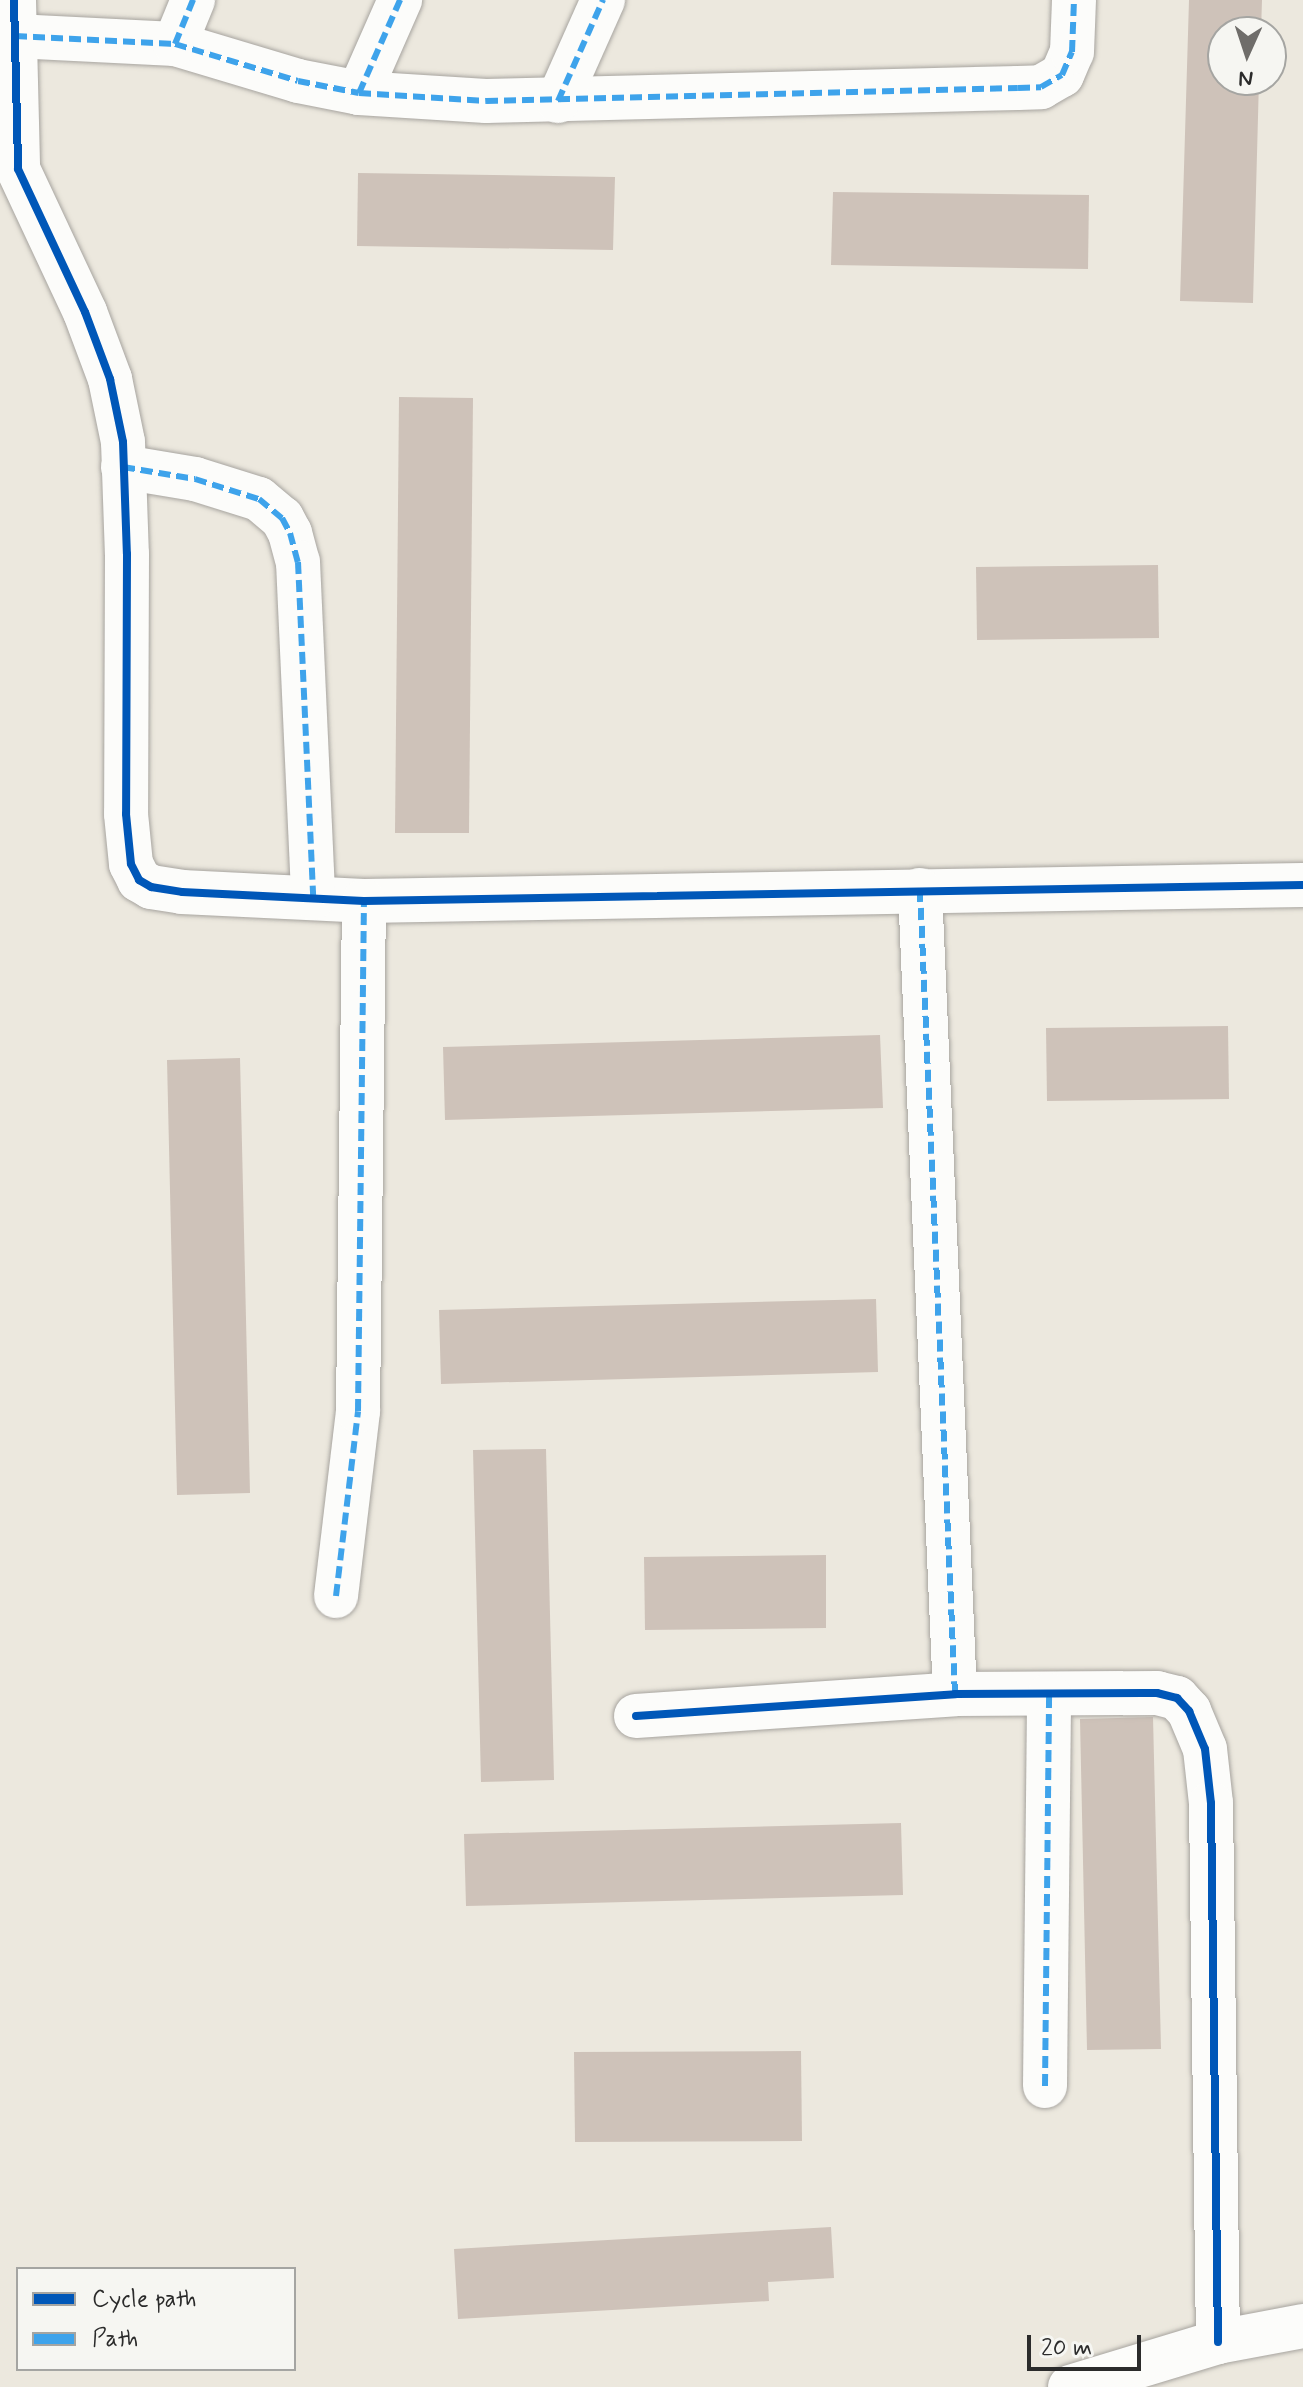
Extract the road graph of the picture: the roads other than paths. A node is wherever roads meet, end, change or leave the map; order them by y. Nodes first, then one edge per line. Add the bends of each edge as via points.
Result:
1 (193, 0) edge
2 (400, 0) edge
3 (603, 0) edge
4 (1074, 0) edge
5 (15, 18) edge
6 (175, 44) junction
7 (359, 93) junction
8 (558, 101) junction
9 (9, 169) edge
10 (123, 467) junction
11 (1303, 885) edge
12 (920, 890) junction
13 (313, 898) junction
14 (364, 901) junction
15 (336, 1596) dead end
16 (955, 1694) junction
17 (1049, 1695) junction
18 (636, 1716) dead end
19 (1045, 2086) dead end
20 (1303, 2326) edge
21 (1218, 2342) junction
22 (1070, 2387) edge

1 - 6 street
2 - 7 street
3 - 8 street
4 - 8 street via 1072,52 1062,75 1041,87
5 - 6 street
5 - 9 street
6 - 7 street via 298,81
7 - 8 street
9 - 10 street via 85,312 110,379
10 - 13 street via 195,479 259,499 282,518 290,533 298,562
10 - 13 street via 131,864 139,880 151,887
11 - 12 street
12 - 14 street
12 - 16 street
13 - 14 street
14 - 15 street via 358,1411
16 - 17 street
16 - 18 street
17 - 19 street
17 - 21 street via 1157,1693 1177,1698 1189,1711 1205,1749 1211,1803
20 - 21 street
21 - 22 street

